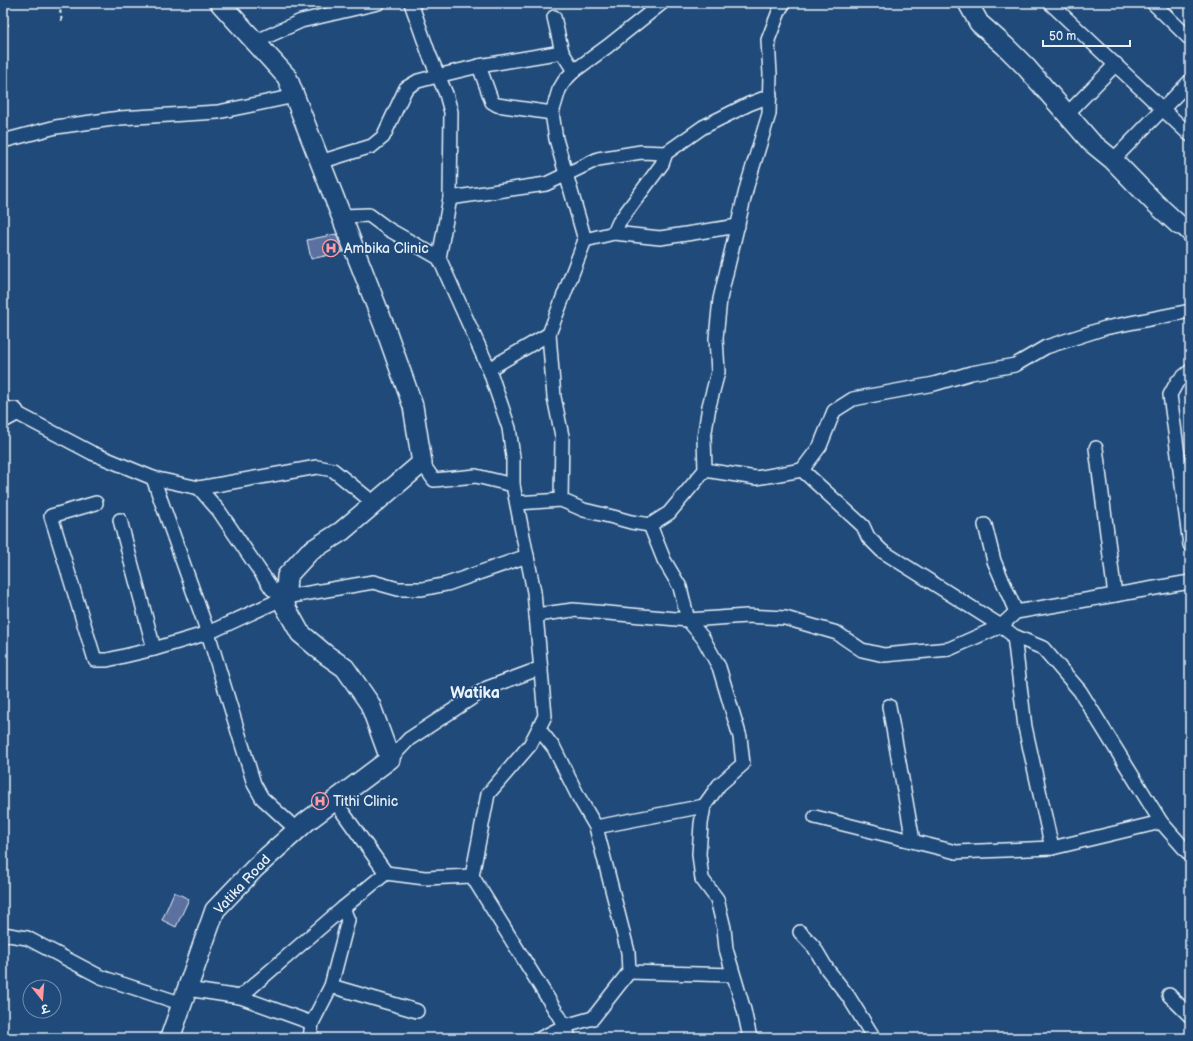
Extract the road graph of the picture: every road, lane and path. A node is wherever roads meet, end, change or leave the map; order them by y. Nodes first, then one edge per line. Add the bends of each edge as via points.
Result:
1 (4, 3) edge
2 (59, 3) edge
3 (220, 3) edge
4 (378, 3) edge
5 (411, 3) edge
6 (662, 3) edge
7 (784, 3) edge
8 (968, 3) edge
9 (1050, 3) edge
10 (1153, 3) edge
11 (554, 17) dead end
12 (62, 22) dead end
13 (8, 26) dead end
14 (1190, 39) edge
15 (255, 42) junction
16 (562, 52) junction
17 (1116, 64) junction
18 (479, 66) junction
19 (574, 71) junction
20 (437, 76) junction
21 (1190, 81) edge
22 (295, 96) junction
23 (770, 96) junction
24 (1164, 110) junction
25 (552, 112) junction
26 (1067, 114) junction
27 (1190, 135) edge
28 (3, 141) edge
29 (666, 153) junction
30 (1113, 160) junction
31 (320, 162) junction
32 (566, 175) junction
33 (450, 198) junction
34 (341, 216) junction
35 (738, 226) junction
36 (1185, 230) edge
37 (614, 233) junction
38 (585, 240) junction
39 (439, 258) junction
40 (1190, 311) edge
41 (549, 334) junction
42 (489, 369) junction
43 (1190, 371) edge
44 (7, 412) edge
45 (1096, 448) dead end
46 (422, 463) junction
47 (705, 470) junction
48 (802, 470) junction
49 (153, 478) junction
50 (513, 485) junction
51 (199, 488) junction
52 (561, 500) junction
53 (96, 503) dead end
54 (517, 503) junction
55 (375, 504) junction
56 (120, 520) dead end
57 (650, 525) junction
58 (985, 526) dead end
59 (1190, 545) edge
60 (527, 556) junction
61 (1190, 582) edge
62 (1115, 595) junction
63 (286, 597) junction
64 (1016, 612) junction
65 (536, 615) junction
66 (688, 620) junction
67 (1001, 626) junction
68 (208, 633) junction
69 (1014, 636) junction
70 (154, 649) junction
71 (541, 668) junction
72 (889, 706) dead end
73 (538, 729) junction
74 (390, 759) junction
75 (334, 800) junction
76 (704, 806) junction
77 (815, 817) dead end
78 (1161, 822) junction
79 (596, 827) junction
80 (297, 830) junction
81 (913, 841) junction
82 (1052, 848) junction
83 (1190, 855) edge
84 (386, 873) junction
85 (472, 876) junction
86 (343, 908) junction
87 (800, 932) dead end
88 (3, 934) edge
89 (629, 972) junction
90 (733, 975) junction
91 (331, 986) junction
92 (1169, 995) dead end
93 (185, 996) junction
94 (240, 997) junction
95 (417, 1011) dead end
96 (1190, 1016) edge
97 (312, 1023) junction
98 (567, 1032) edge
99 (170, 1038) edge
100 (310, 1038) edge
101 (541, 1038) edge
102 (750, 1038) edge
103 (874, 1038) edge

1 - 13 path
2 - 12 path
3 - 15 street
4 - 15 street via 301,21
5 - 20 street
6 - 19 street
7 - 23 street via 768,40
8 - 26 street via 979,23 1005,46
9 - 17 street
10 - 14 street
11 - 16 street
15 - 22 street via 287,77
16 - 18 street
16 - 19 street
17 - 24 street
17 - 26 street
18 - 20 street
18 - 25 street via 492,102 497,105
19 - 25 street via 559,90
20 - 31 street via 418,81 406,88 383,137 372,146
20 - 33 street via 451,112
21 - 24 street
22 - 28 street via 218,112 120,118 56,127
22 - 31 street
23 - 29 street via 702,127
23 - 35 street via 769,114
24 - 27 street
24 - 30 street
25 - 32 street
26 - 30 street via 1091,142
29 - 32 street via 641,152 598,159
29 - 37 street via 662,164 619,222
30 - 36 street
31 - 34 street
32 - 33 street via 546,184
32 - 38 street
33 - 39 street
34 - 39 street via 369,215
34 - 46 street via 413,406
35 - 37 street via 660,238
35 - 47 street via 720,299 716,338 718,372 704,438
37 - 38 street
38 - 41 street
39 - 42 street
40 - 48 street via 1105,328 1046,347 1015,365 853,399 834,411 820,446
41 - 42 street
41 - 52 street via 554,397 562,436
42 - 50 street via 509,428 513,456
43 - 59 street via 1177,382 1170,396
44 - 49 street via 92,453
45 - 62 street
46 - 50 street via 434,480 476,476
46 - 55 street
47 - 48 street via 756,478
47 - 57 street via 669,513
48 - 67 street via 863,526 868,537 882,551
49 - 51 street
49 - 68 street
50 - 54 street
51 - 55 street via 317,467 333,470
51 - 63 street via 219,512 272,589
52 - 54 street
52 - 57 street via 584,510
53 - 70 street via 51,516 95,660 107,660
54 - 60 street
55 - 63 street via 342,531 309,552 287,576
56 - 70 street
57 - 66 street via 664,560 680,587
58 - 64 street via 994,561
60 - 63 street via 447,584 422,589 398,589 373,582
60 - 65 street
61 - 62 street
62 - 64 street
63 - 68 street
63 - 74 street via 285,606 300,633 345,668 370,704
64 - 67 street
65 - 66 street via 573,610
65 - 71 street
66 - 67 street via 747,616 786,618 837,633 862,650 884,655 949,649
66 - 76 street via 703,638 719,667 740,736 743,764 719,785
67 - 69 street
68 - 70 street
68 - 80 street via 254,784 262,798
69 - 78 street via 1043,648 1080,691
69 - 82 street via 1025,727
71 - 73 street via 545,716
71 - 74 street via 487,688 408,739
72 - 81 street
73 - 79 street via 554,748
73 - 85 street via 530,745 488,794
74 - 75 street, Vatika Road
75 - 80 street, Vatika Road
75 - 84 street
76 - 79 street
76 - 90 street via 699,854 702,880 717,899
77 - 81 street
78 - 82 street
78 - 83 street
79 - 89 street via 628,952
80 - 93 street, Vatika Road via 255,868 215,910
81 - 82 street via 956,852
84 - 85 street via 425,878
84 - 86 street
85 - 98 street
86 - 91 street via 348,920
86 - 94 street
87 - 103 street via 814,947
88 - 93 street via 27,938 101,977
89 - 90 street
89 - 98 street via 593,1018
90 - 102 street
91 - 95 street
91 - 97 street
92 - 96 street
93 - 94 street
93 - 99 street, Vatika Road
94 - 97 street
97 - 100 street
98 - 101 street

